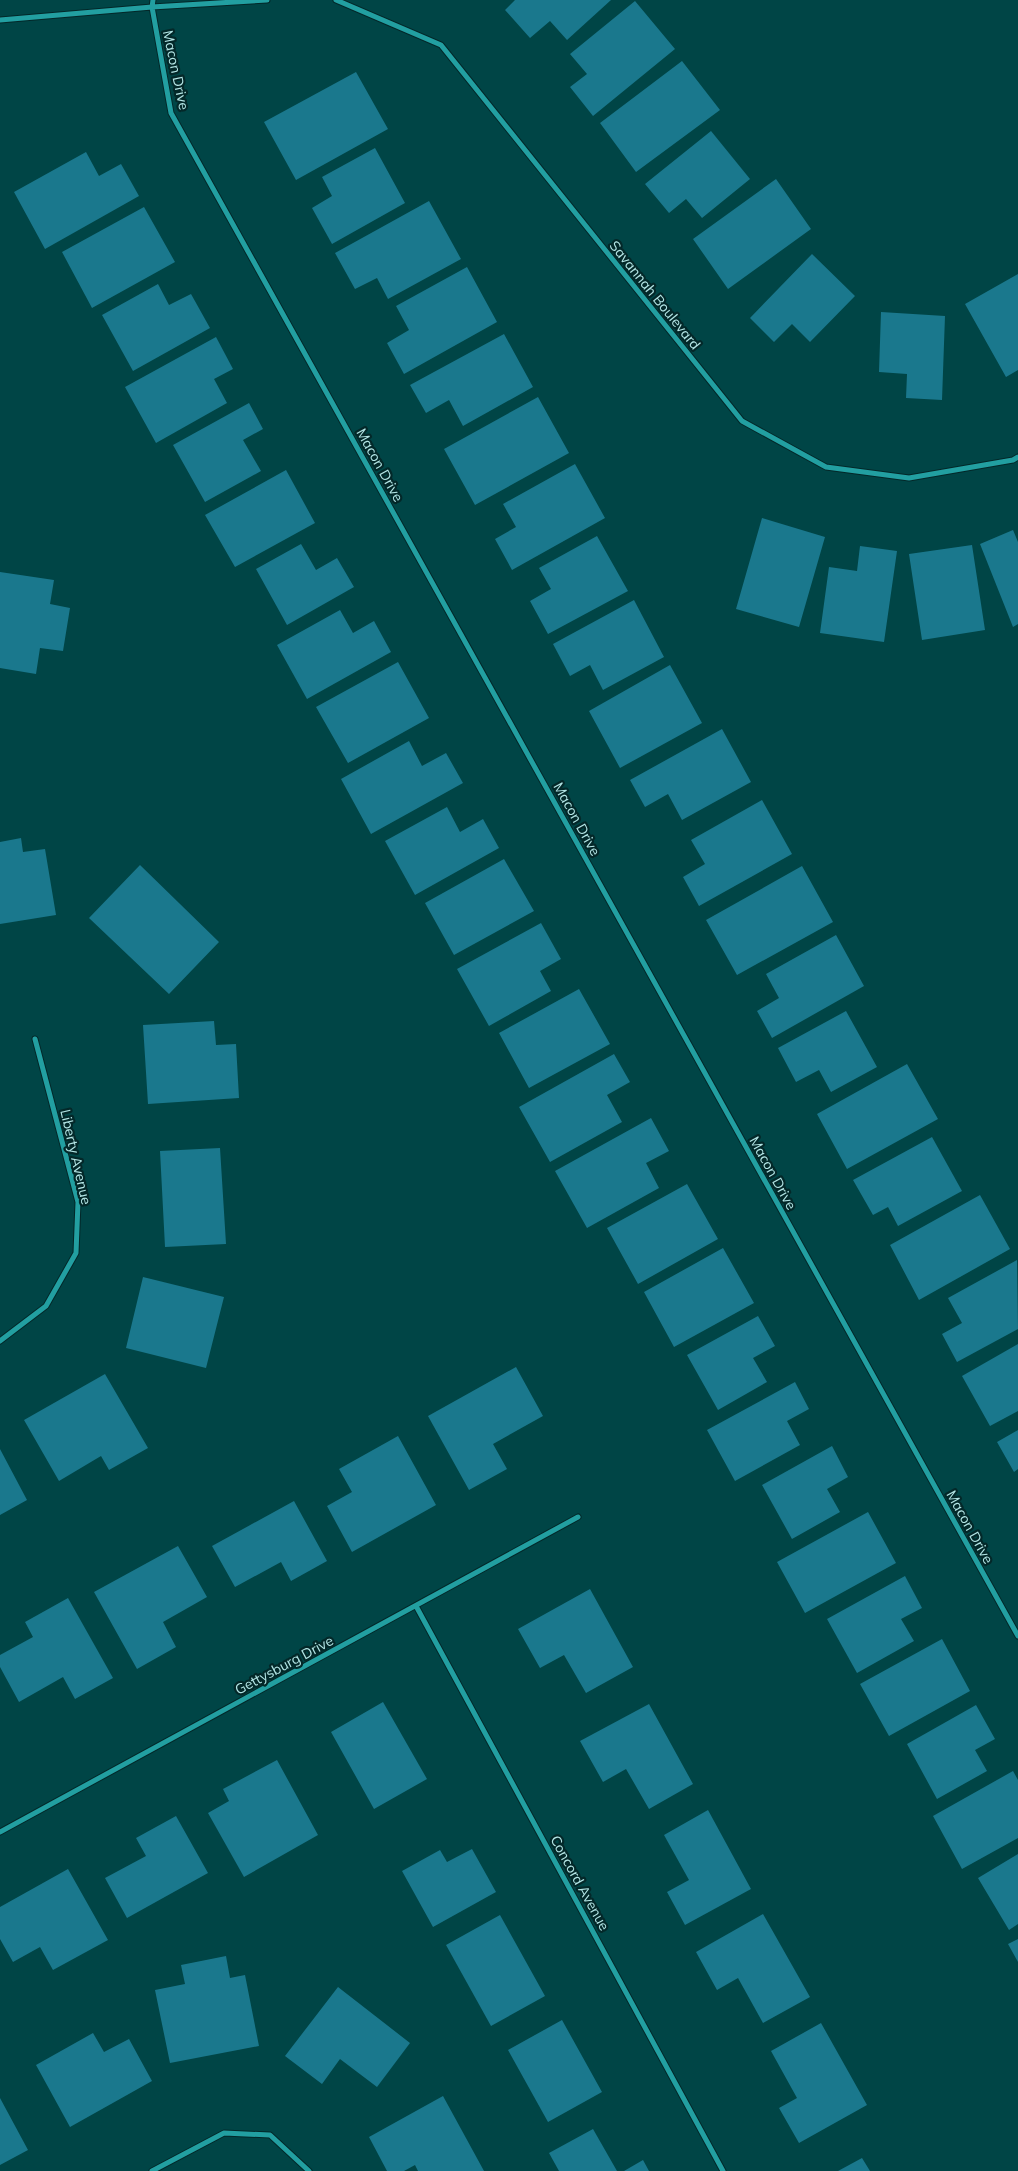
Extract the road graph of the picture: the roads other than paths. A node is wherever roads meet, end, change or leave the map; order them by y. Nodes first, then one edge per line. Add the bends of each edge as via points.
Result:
1 (153, 0) edge
2 (266, 0) edge
3 (336, 0) edge
4 (152, 7) junction
5 (0, 20) edge
6 (1018, 457) edge
7 (35, 1039) dead end
8 (0, 1341) edge
9 (578, 1517) dead end
10 (416, 1606) junction
11 (1018, 1636) edge
12 (0, 1832) edge
13 (152, 2171) edge
14 (309, 2171) edge
15 (724, 2171) edge

1 - 4 street, Macon Drive
2 - 4 street
3 - 6 street, Savannah Boulevard via 440,45 742,421 826,467 909,478
4 - 5 street
4 - 11 street, Macon Drive via 171,113
7 - 8 street, Liberty Avenue via 78,1202 76,1253 46,1306
9 - 10 street, Gettysburg Drive
10 - 12 street, Gettysburg Drive
10 - 15 street, Concord Avenue
13 - 14 street via 224,2133 270,2135

